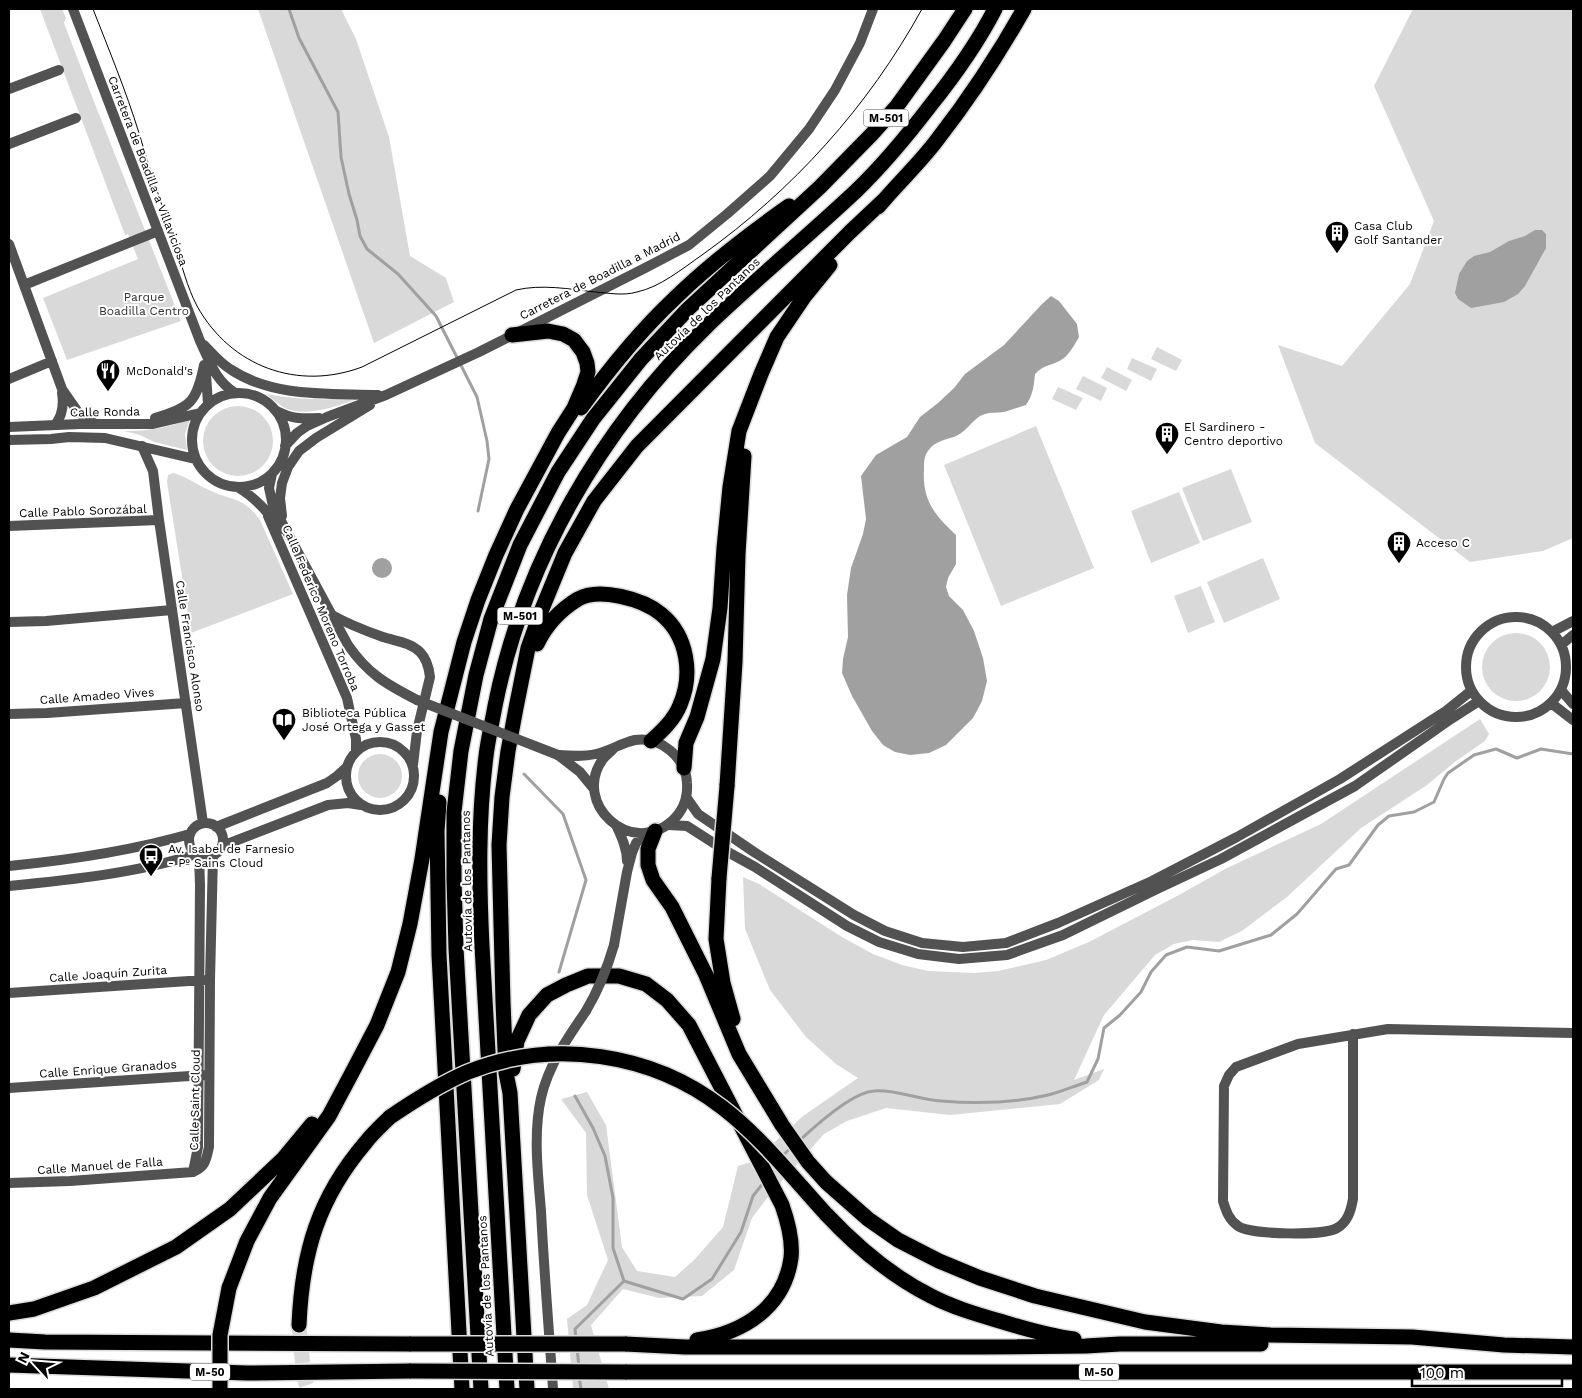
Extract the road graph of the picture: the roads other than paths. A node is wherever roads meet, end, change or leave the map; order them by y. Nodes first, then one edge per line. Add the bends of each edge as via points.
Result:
1 (73, 9) edge
2 (873, 9) edge
3 (965, 9) edge
4 (994, 9) edge
5 (1024, 9) edge
6 (59, 70) dead end
7 (9, 89) edge
8 (76, 118) dead end
9 (9, 144) edge
10 (820, 188) junction
11 (884, 200) junction
12 (158, 232) junction
13 (9, 244) edge
14 (12, 262) edge
15 (24, 285) junction
16 (512, 335) junction
17 (200, 341) junction
18 (52, 361) junction
19 (204, 365) junction
20 (761, 374) junction
21 (9, 379) edge
22 (62, 389) junction
23 (235, 393) junction
24 (386, 395) junction
25 (64, 404) junction
26 (208, 404) junction
27 (275, 410) junction
28 (200, 413) junction
29 (327, 417) junction
30 (80, 424) junction
31 (94, 424) junction
32 (134, 424) junction
33 (55, 425) junction
34 (9, 427) edge
35 (9, 440) edge
36 (142, 446) junction
37 (285, 446) junction
38 (164, 451) junction
39 (548, 452) junction
40 (195, 459) junction
41 (153, 471) junction
42 (272, 474) junction
43 (239, 488) junction
44 (266, 510) junction
45 (159, 520) junction
46 (282, 520) junction
47 (9, 526) edge
48 (293, 543) junction
49 (172, 610) junction
50 (332, 615) junction
51 (1573, 621) edge
52 (9, 622) edge
53 (1552, 632) junction
54 (1573, 634) edge
55 (1561, 645) junction
56 (524, 673) junction
57 (1561, 690) junction
58 (1471, 691) junction
59 (450, 701) junction
60 (1479, 701) junction
61 (186, 703) junction
62 (1551, 703) junction
63 (1573, 704) edge
64 (9, 714) edge
65 (1573, 720) edge
66 (651, 741) junction
67 (614, 748) junction
68 (356, 751) junction
69 (558, 755) junction
70 (413, 766) junction
71 (346, 767) junction
72 (684, 768) junction
73 (594, 789) junction
74 (686, 797) junction
75 (361, 804) junction
76 (203, 824) junction
77 (216, 827) junction
78 (617, 827) junction
79 (656, 830) junction
80 (190, 834) junction
81 (222, 846) junction
82 (197, 855) junction
83 (213, 856) junction
84 (9, 866) edge
85 (627, 872) junction
86 (9, 886) edge
87 (210, 980) junction
88 (198, 981) junction
89 (9, 992) edge
90 (1573, 1033) edge
91 (1353, 1034) junction
92 (354, 1069) junction
93 (204, 1075) junction
94 (754, 1077) junction
95 (9, 1088) edge
96 (510, 1093) junction
97 (193, 1172) joint
98 (9, 1184) edge
99 (9, 1313) edge
100 (298, 1325) tunnel mouth
101 (9, 1340) edge
102 (1478, 1343) junction
103 (1120, 1344) junction
104 (648, 1345) junction
105 (1573, 1348) edge
106 (9, 1365) edge
107 (1573, 1372) edge
108 (220, 1389) edge
109 (462, 1389) edge
110 (481, 1389) edge
111 (507, 1389) edge
112 (527, 1389) edge
113 (553, 1389) edge

1 - 12 street, Carretera de Boadilla a Villaviciosa
2 - 16 street, Carretera de Boadilla a Madrid via 860,43 835,90 809,129 770,176 689,244
3 - 10 highway, Autovía de los Pantanos / M-501 via 897,106
4 - 111 highway, Autovía de los Pantanos / M-501 via 985,28 948,82 904,139 858,189 707,327 657,378 614,433 579,488 543,556 517,624 501,679 486,752 480,811 479,875
5 - 11 highway via 975,88 936,142
6 - 7 street
8 - 9 street
10 - 39 highway via 808,192 740,241 676,297 630,345
10 - 110 highway, Autovía de los Pantanos / M-501 via 688,309 641,359 593,419 558,472 520,545 491,619 463,741 454,812 456,948
11 - 20 highway via 804,296
11 - 56 highway via 636,446 594,501 565,553 542,609 528,648
12 - 15 street
12 - 17 street, Carretera de Boadilla a Villaviciosa
13 - 14 street
14 - 15 street
15 - 18 street
16 - 24 street, Carretera de Boadilla a Madrid
16 - 39 highway via 548,331 563,334 574,340 587,363 588,372 574,408
17 - 19 street, Carretera de Boadilla a Villaviciosa
17 - 23 street, Carretera de Boadilla a Villaviciosa via 219,380
17 - 24 street via 229,368 271,388 302,393
18 - 21 street
18 - 22 street
19 - 26 street, Carretera de Boadilla a Villaviciosa
19 - 32 street via 200,387 194,398 167,414
20 - 72 highway via 739,431 730,487 713,659 697,717 686,743
20 - 94 highway, bridge via 743,465 735,662 716,939 723,983
22 - 25 street
22 - 31 street via 78,412
23 - 26 street via 216,398
23 - 27 street via 257,397
24 - 29 street, Carretera de Boadilla a Madrid
24 - 46 street via 299,452 282,483
25 - 30 street via 71,418
25 - 33 street
26 - 28 street
27 - 29 street, Carretera de Boadilla a Madrid via 302,419
27 - 37 street via 282,421
28 - 32 street, Calle Ronda via 153,424
28 - 40 street via 192,435
29 - 37 street, Carretera de Boadilla a Madrid via 297,433
30 - 31 street, Calle Ronda
30 - 33 street, Calle Ronda
31 - 32 street, Calle Ronda
33 - 34 street, Calle Ronda
35 - 36 street, Calle Ronda via 82,436
36 - 38 street, Calle Ronda
36 - 41 street, Calle Francisco Alonso
37 - 42 street via 281,461
38 - 40 street, Calle Ronda
38 - 41 street via 157,458
39 - 59 highway via 517,510 478,600
40 - 43 street via 213,480
41 - 45 street, Calle Francisco Alonso
42 - 43 street via 251,486
42 - 46 street via 271,498
43 - 44 street, Calle Federico Moreno Torroba
44 - 48 street
44 - 68 street, Calle Federico Moreno Torroba via 347,698
45 - 47 street, Calle Pablo Sorozábal
45 - 49 street, Calle Francisco Alonso
46 - 48 street
48 - 50 street
49 - 52 street
49 - 61 street, Calle Francisco Alonso
50 - 69 street, bridge via 354,652 370,671 396,689
50 - 70 street via 412,646 424,658 430,677 417,731
51 - 53 street
53 - 55 street
53 - 58 street via 1532,619 1514,617 1495,621 1482,629 1467,656 1466,677
54 - 55 street
55 - 57 street via 1566,674
56 - 66 highway via 542,633 556,616 579,598 601,594 639,601 661,613 672,626 686,657 686,680 680,705 672,720
56 - 96 highway via 508,751 500,845 503,1002
57 - 62 street
57 - 63 street
58 - 60 street
58 - 74 street via 1446,711 1340,779 1237,837 1152,881 1006,943 963,947 922,943 885,931 754,852 698,814
59 - 92 highway via 441,732 422,859 398,972 377,1025
59 - 109 highway via 437,831 439,955
60 - 62 street via 1492,712 1513,718 1532,715
60 - 79 street via 1355,786 1221,859 1063,935 1007,955 959,959 918,954 879,942 847,926 687,826
61 - 64 street, Calle Amadeo Vives
61 - 76 street, Calle Francisco Alonso
62 - 65 street
66 - 67 street via 632,741
66 - 72 street via 676,755
67 - 69 street via 583,756
67 - 73 street via 596,773
68 - 70 street via 372,742 389,742 404,751
68 - 71 street
69 - 73 street via 580,772
70 - 75 street via 414,784 404,801 388,810 369,809
71 - 75 street via 349,791
71 - 77 street via 327,782
72 - 74 street
73 - 78 street via 598,804
74 - 79 street via 679,812
75 - 81 street via 328,804
76 - 77 street
76 - 80 street
77 - 81 street via 222,835
78 - 79 street via 631,832
78 - 85 street via 627,854
79 - 85 street via 636,843
79 - 94 highway via 648,849 653,880 672,907 706,975 739,1054
80 - 82 street via 190,845
80 - 84 street via 147,845
81 - 83 street
82 - 83 street
82 - 86 street via 149,867
82 - 88 street, Calle Saint Cloud via 200,885
83 - 87 street, Calle Saint Cloud
85 - 113 street, bridge via 609,964 599,989 551,1070 538,1114 537,1147
87 - 88 street, Calle Joaquín Zurita
87 - 93 street, Calle Saint Cloud
88 - 89 street, Calle Joaquín Zurita
88 - 93 street, Calle Saint Cloud
90 - 91 street via 1388,1029
91 - 91 street via 1298,1044 1245,1062 1229,1075 1224,1086 1222,1201 1229,1218 1240,1228 1262,1233 1322,1232 1337,1228 1350,1215 1353,1198
92 - 99 highway via 283,1159 230,1209 176,1247 94,1288 34,1309
92 - 108 highway, bridge via 329,1116 270,1198 247,1241 229,1288 220,1335
93 - 95 street, Calle Enrique Granados
93 - 97 street, Calle Saint Cloud via 209,1147 206,1161
94 - 102 highway via 782,1125 826,1182 898,1240 980,1278 1035,1296 1145,1322 1221,1332 1412,1337
96 - 104 highway, bridge via 517,1041 529,1016 547,996 588,976 618,976 646,984 668,1000 689,1025 782,1205 790,1230 791,1257 787,1276 774,1299 748,1323 714,1337
96 - 112 highway
97 - 98 street, Calle Manuel de Falla
100 - 103 highway, bridge via 300,1292 315,1227 346,1167 366,1141 390,1117 436,1087 469,1072 524,1057 559,1054 591,1055 640,1064 685,1083 723,1108 754,1135 848,1237 883,1266 932,1296 968,1312 1022,1328 1062,1338
101 - 104 highway, M-50, bridge via 145,1344
102 - 103 highway, M-50
102 - 105 highway, M-50
103 - 104 highway, M-50
106 - 107 highway, M-50, bridge via 247,1373

